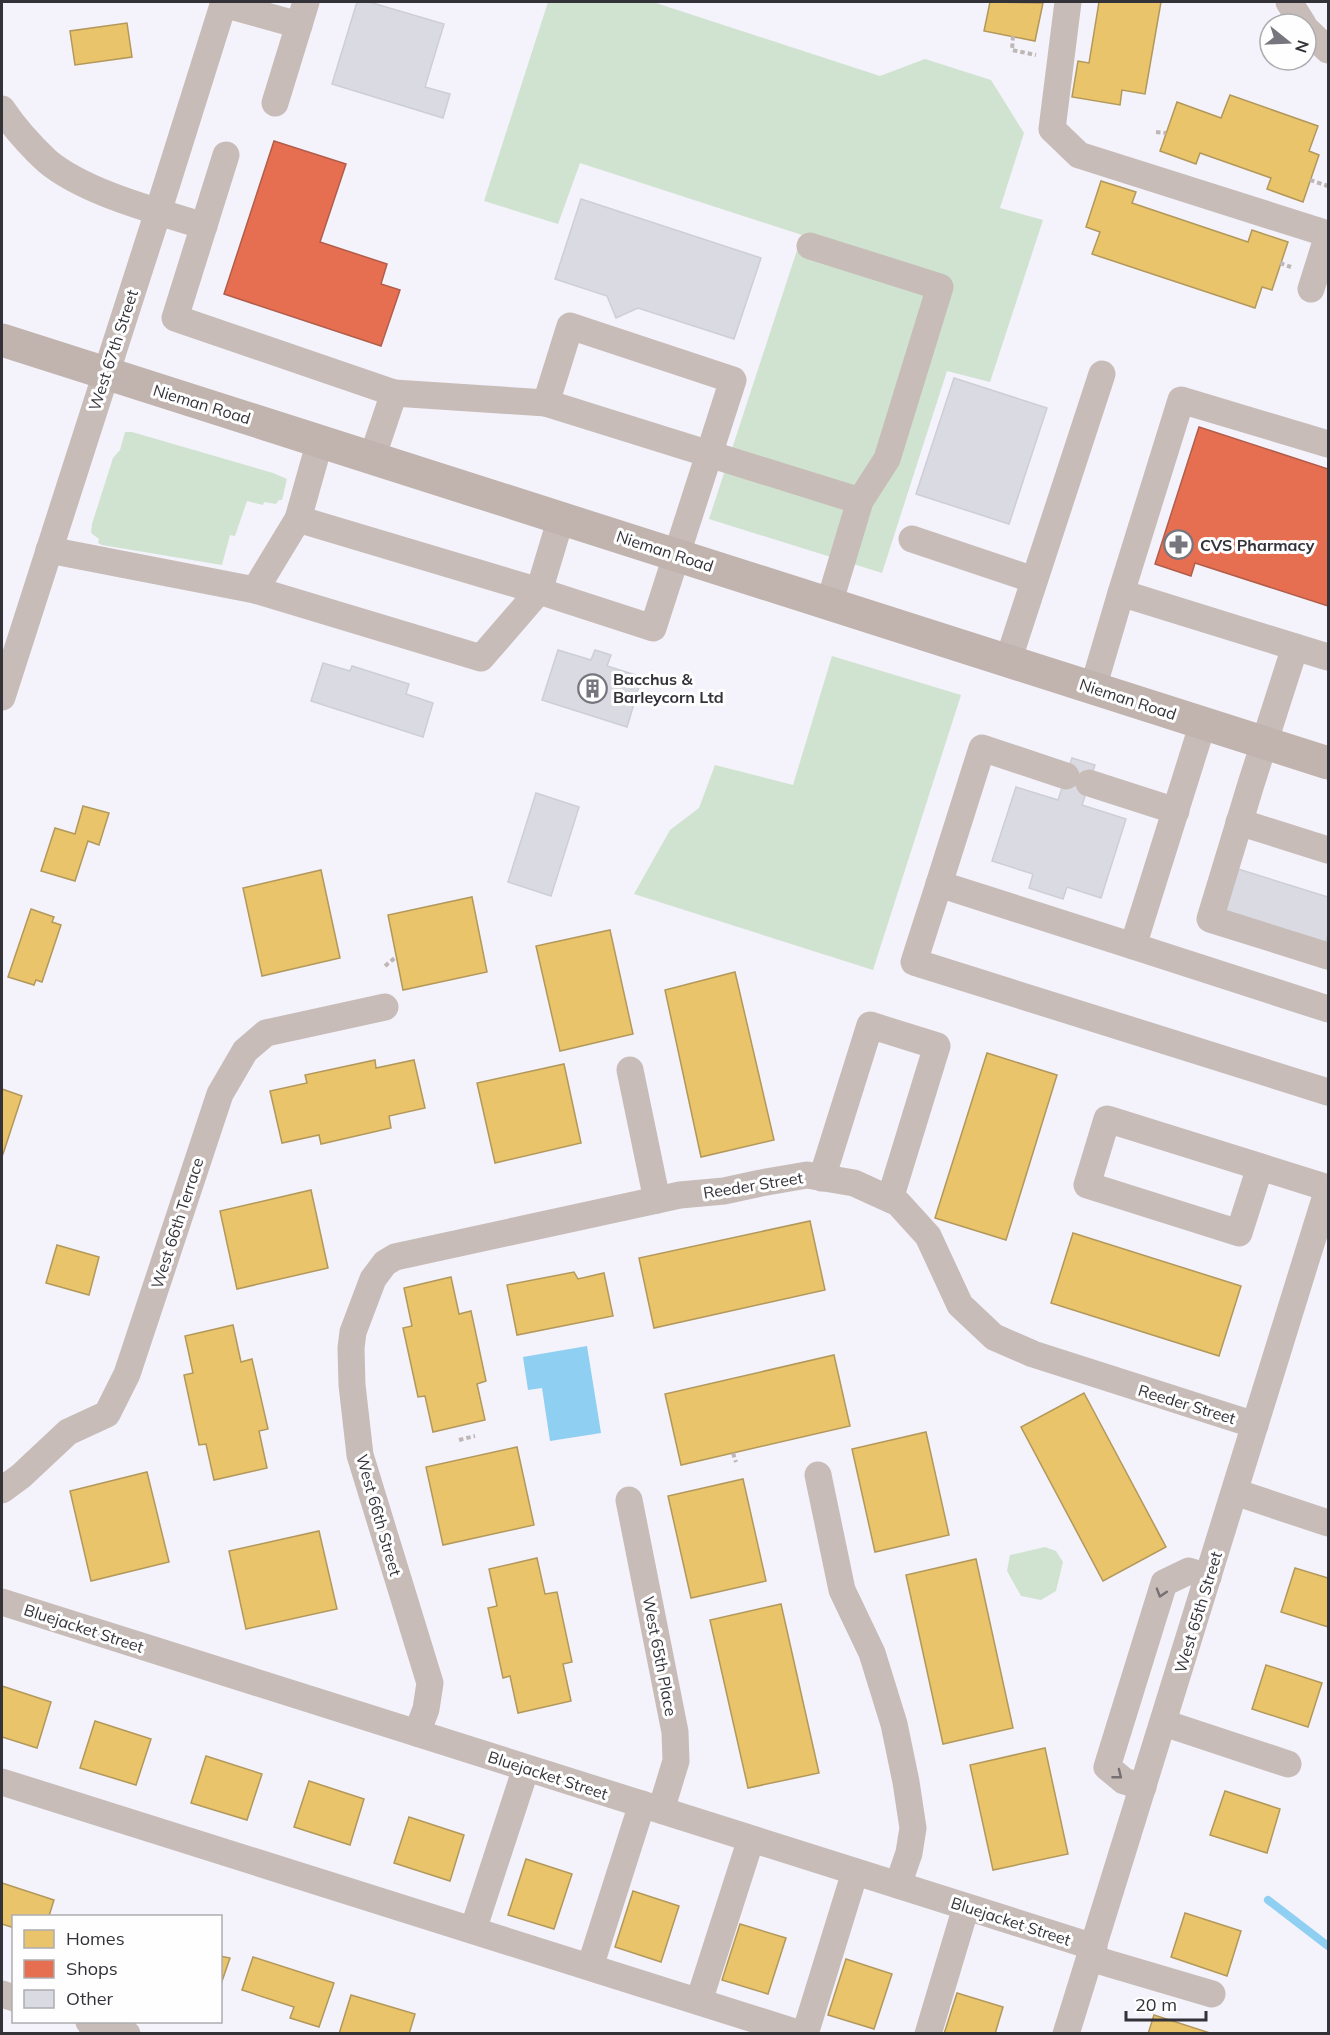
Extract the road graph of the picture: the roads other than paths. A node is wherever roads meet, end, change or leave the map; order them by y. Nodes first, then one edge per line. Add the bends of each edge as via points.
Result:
1 (1068, 2) edge
2 (224, 3) edge
3 (303, 13) edge
4 (275, 103) dead end
5 (2, 109) edge
6 (226, 155) dead end
7 (158, 212) junction
8 (204, 226) junction
9 (1329, 235) edge
10 (810, 246) dead end
11 (1311, 289) dead end
12 (2, 340) edge
13 (106, 373) junction
14 (1102, 374) dead end
15 (394, 393) junction
16 (546, 403) junction
17 (320, 441) junction
18 (1329, 444) edge
19 (709, 455) junction
20 (372, 458) junction
21 (860, 501) junction
22 (561, 518) junction
23 (298, 519) junction
24 (912, 539) dead end
25 (49, 550) junction
26 (677, 555) junction
27 (1034, 580) junction
28 (255, 590) junction
29 (539, 591) junction
30 (1121, 593) junction
31 (829, 604) junction
32 (1295, 647) junction
33 (1329, 657) edge
34 (1008, 661) junction
35 (1094, 688) junction
36 (2, 697) edge
37 (1203, 723) junction
38 (1265, 743) junction
39 (1329, 763) edge
40 (1176, 811) junction
41 (1239, 822) junction
42 (1329, 850) edge
43 (939, 884) junction
44 (1133, 946) junction
45 (1329, 956) edge
46 (385, 1007) dead end
47 (1329, 1009) edge
48 (630, 1070) dead end
49 (1329, 1092) edge
50 (1260, 1167) junction
51 (822, 1178) junction
52 (1329, 1188) edge
53 (890, 1199) junction
54 (657, 1200) junction
55 (385, 1263) joint
56 (1317, 1266) edge
57 (1255, 1425) junction
58 (818, 1475) dead end
59 (2, 1490) edge
60 (1235, 1492) junction
61 (628, 1500) dead end
62 (1329, 1523) edge
63 (1208, 1577) junction
64 (2, 1602) edge
65 (1164, 1722) junction
66 (417, 1733) junction
67 (1288, 1764) dead end
68 (526, 1768) junction
69 (2, 1782) edge
70 (1143, 1787) junction
71 (651, 1807) junction
72 (751, 1839) junction
73 (855, 1872) junction
74 (898, 1885) junction
75 (966, 1907) junction
76 (473, 1930) junction
77 (1092, 1952) junction
78 (590, 1967) junction
79 (1212, 1994) dead end
80 (699, 2001) junction
81 (93, 2023) edge
82 (127, 2034) edge
83 (803, 2034) edge
84 (928, 2034) edge
85 (1066, 2034) edge

1 - 9 street via 1052,129 1078,155
2 - 3 street
2 - 7 street, West 67th Street
3 - 4 street
5 - 7 street via 47,161 68,175
6 - 8 street
7 - 8 street
7 - 13 street, West 67th Street
8 - 15 street via 175,318
9 - 11 street
10 - 21 street via 940,287 887,459
12 - 13 main road, Nieman Road
13 - 17 main road, Nieman Road
13 - 25 street, West 67th Street
14 - 27 street
15 - 16 street
15 - 20 street
16 - 19 street
16 - 19 street via 570,326 733,380
17 - 20 main road, Nieman Road
17 - 23 street
18 - 30 street via 1181,400
19 - 21 street
19 - 26 street
20 - 22 main road, Nieman Road
21 - 31 street
22 - 26 main road, Nieman Road
22 - 29 street
23 - 28 street
23 - 29 street
24 - 27 street
25 - 28 street
25 - 36 street, West 67th Street
26 - 29 street via 653,628
26 - 31 main road, Nieman Road
27 - 34 street
28 - 29 street via 481,658
30 - 32 street
30 - 35 street
31 - 34 main road, Nieman Road
32 - 33 street
32 - 38 street
34 - 35 main road, Nieman Road
35 - 37 main road, Nieman Road
37 - 38 main road, Nieman Road
37 - 40 street
38 - 39 main road, Nieman Road
38 - 41 street
40 - 43 street via 982,748
40 - 44 street
41 - 42 street
41 - 45 street via 1210,919
43 - 44 street
43 - 49 street via 914,962
44 - 47 street
46 - 59 street, West 66th Terrace via 266,1033 245,1051 220,1094 127,1374 106,1414 68,1432
48 - 54 street
50 - 50 street via 1107,1119 1087,1185 1239,1233
50 - 52 street
51 - 53 street, Reeder Street via 854,1183
51 - 53 street via 870,1025 937,1046
51 - 54 street, Reeder Street via 807,1176
52 - 56 street, West 65th Street
53 - 57 street, Reeder Street via 928,1236 960,1305 994,1337 1033,1354
54 - 55 street, Reeder Street via 396,1257
55 - 66 street, West 66th Street via 373,1279 353,1332 352,1385 360,1455 430,1683
56 - 57 street, West 65th Street
57 - 60 street, West 65th Street
58 - 74 street via 842,1590 872,1653 894,1724 906,1782 913,1828
60 - 62 street
60 - 63 street, West 65th Street
61 - 71 street, West 65th Place via 675,1732 676,1761
63 - 65 street, West 65th Street
63 -> 70 street via 1189,1571 1164,1583 1107,1767 1124,1781
64 - 66 street, Bluejacket Street
65 - 67 street
65 - 70 street, West 65th Street
66 - 68 street, Bluejacket Street
68 - 71 street, Bluejacket Street
68 - 76 street
69 - 76 street
70 - 77 street, West 65th Street
71 - 72 street, Bluejacket Street
71 - 78 street, West 65th Place
72 - 73 street, Bluejacket Street
72 - 80 street
73 - 74 street, Bluejacket Street
73 - 83 street
74 - 75 street, Bluejacket Street
75 - 77 street, Bluejacket Street
75 - 84 street
76 - 78 street
77 - 79 street, Bluejacket Street
77 - 85 street, West 65th Street
78 - 80 street
80 - 83 street
81 - 82 street

